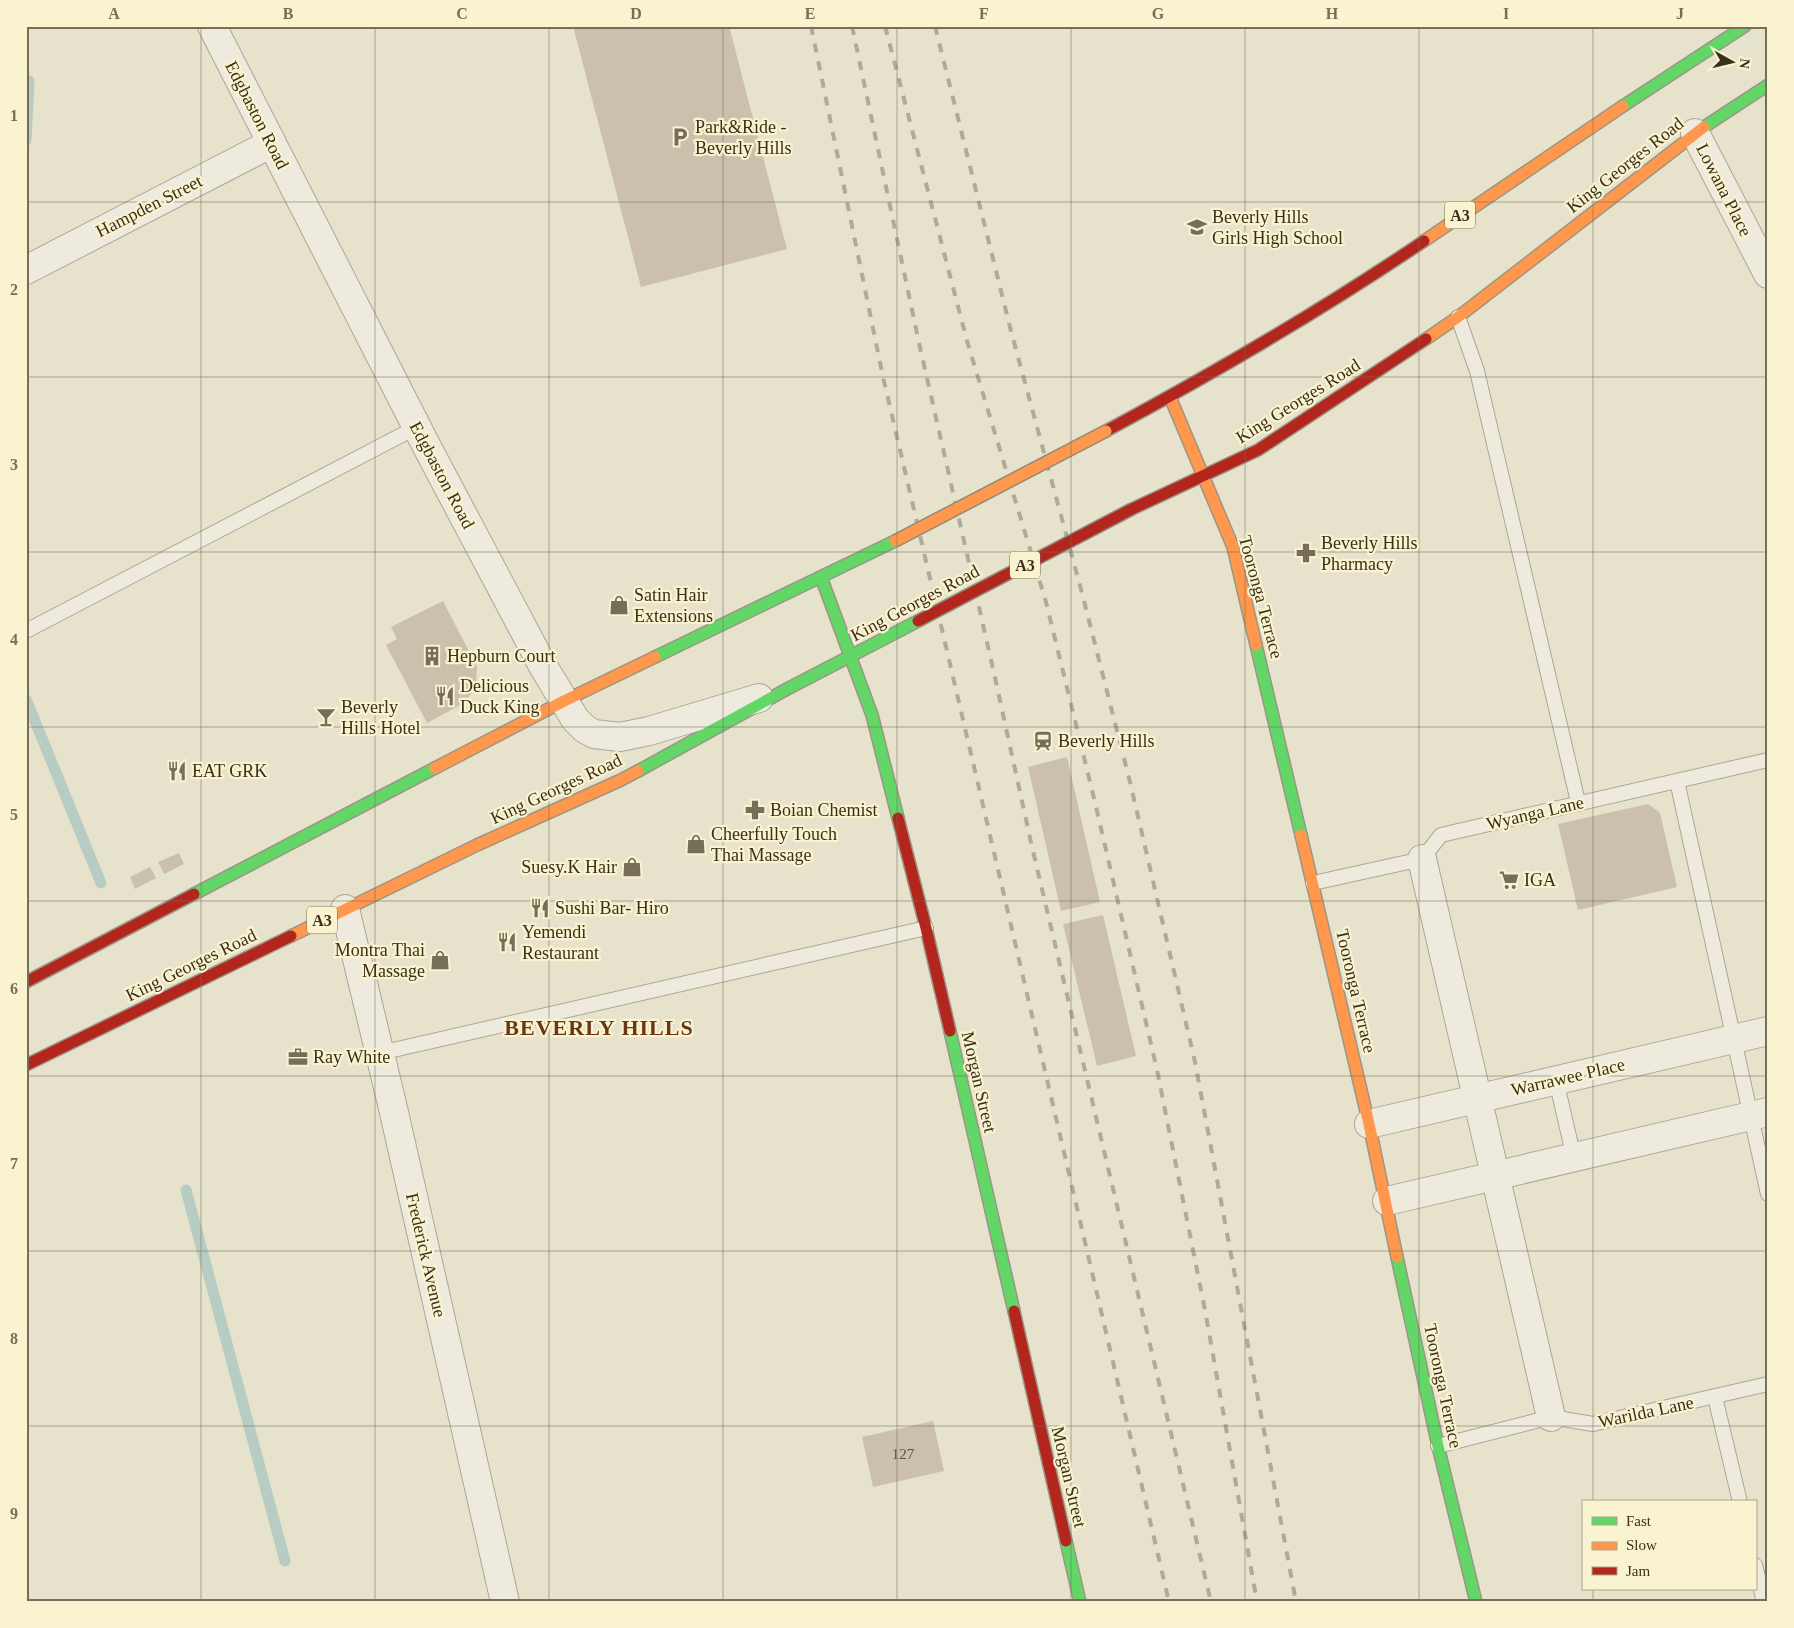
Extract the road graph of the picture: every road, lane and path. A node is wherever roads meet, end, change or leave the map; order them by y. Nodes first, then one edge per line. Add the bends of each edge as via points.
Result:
1 (212, 26) edge
2 (1745, 26) edge
3 (1768, 85) edge
4 (1694, 133) junction
5 (272, 143) junction
6 (26, 270) edge
7 (1768, 274) edge
8 (1458, 317) junction
9 (1170, 397) junction
10 (417, 427) junction
11 (1202, 475) junction
12 (821, 577) junction
13 (26, 631) edge
14 (852, 657) junction
15 (789, 688) junction
16 (564, 702) junction
17 (1768, 760) edge
18 (1677, 781) junction
19 (1578, 802) junction
20 (1422, 859) junction
21 (1313, 883) junction
22 (345, 909) junction
23 (926, 928) junction
24 (26, 982) edge
25 (1768, 1031) edge
26 (1734, 1039) junction
27 (380, 1053) junction
28 (26, 1065) edge
29 (1556, 1080) junction
30 (1477, 1098) junction
31 (1759, 1114) edge
32 (1369, 1124) junction
33 (1574, 1158) junction
34 (1495, 1176) junction
35 (1768, 1194) edge
36 (1387, 1201) junction
37 (1768, 1384) edge
38 (1715, 1397) junction
39 (1551, 1417) junction
40 (1438, 1446) junction
41 (1740, 1500) edge
42 (1756, 1569) edge
43 (505, 1602) edge
44 (1080, 1602) edge
45 (1476, 1602) edge
46 (1764, 1602) edge

1 - 5 street, Edgbaston Road
2 - 9 main road, A3 via 1370,277
3 - 4 main road, King Georges Road / A3
4 - 7 street, Lowana Place
4 - 8 main road, King Georges Road / A3
5 - 6 street, Hampden Street
5 - 10 street, Edgbaston Road
8 - 11 main road, King Georges Road / A3 via 1258,450
8 - 19 lane via 1477,372
9 - 11 main road, Tooronga Terrace
9 - 12 main road, A3, bridge
10 - 13 lane
10 - 16 street, Edgbaston Road
11 - 14 main road, King Georges Road / A3, bridge via 1132,508
11 - 21 main road, Tooronga Terrace via 1233,547
12 - 14 main road, Morgan Street
12 - 16 main road, A3
14 - 15 main road, King Georges Road / A3
14 - 23 main road, Morgan Street via 872,715
15 - 16 street, Edgbaston Road via 650,731 620,737 594,734 585,729
15 - 22 main road, King Georges Road / A3 via 621,780
16 - 24 main road, A3
17 - 18 lane, Wyanga Lane
18 - 19 lane, Wyanga Lane
18 - 26 lane
19 - 20 lane, Wyanga Lane via 1441,835
20 - 21 lane
20 - 30 street
21 - 32 main road, Tooronga Terrace
22 - 27 street, Frederick Avenue
22 - 28 main road, King Georges Road / A3
23 - 27 lane
23 - 44 main road, Morgan Street
25 - 26 street, Warrawee Place
26 - 29 street, Warrawee Place
26 - 31 lane
27 - 43 street, Frederick Avenue
29 - 30 street, Warrawee Place
29 - 33 lane
30 - 32 street, Warrawee Place
30 - 34 street
31 - 33 street
31 - 35 lane
32 - 36 main road, Tooronga Terrace
33 - 34 street
34 - 36 street
34 - 39 street
36 - 40 main road, Tooronga Terrace
37 - 38 lane, Warilda Lane
38 - 39 lane, Warilda Lane via 1593,1424
38 - 41 lane
39 - 40 lane, Warilda Lane
40 - 45 main road, Tooronga Terrace
42 - 46 lane

